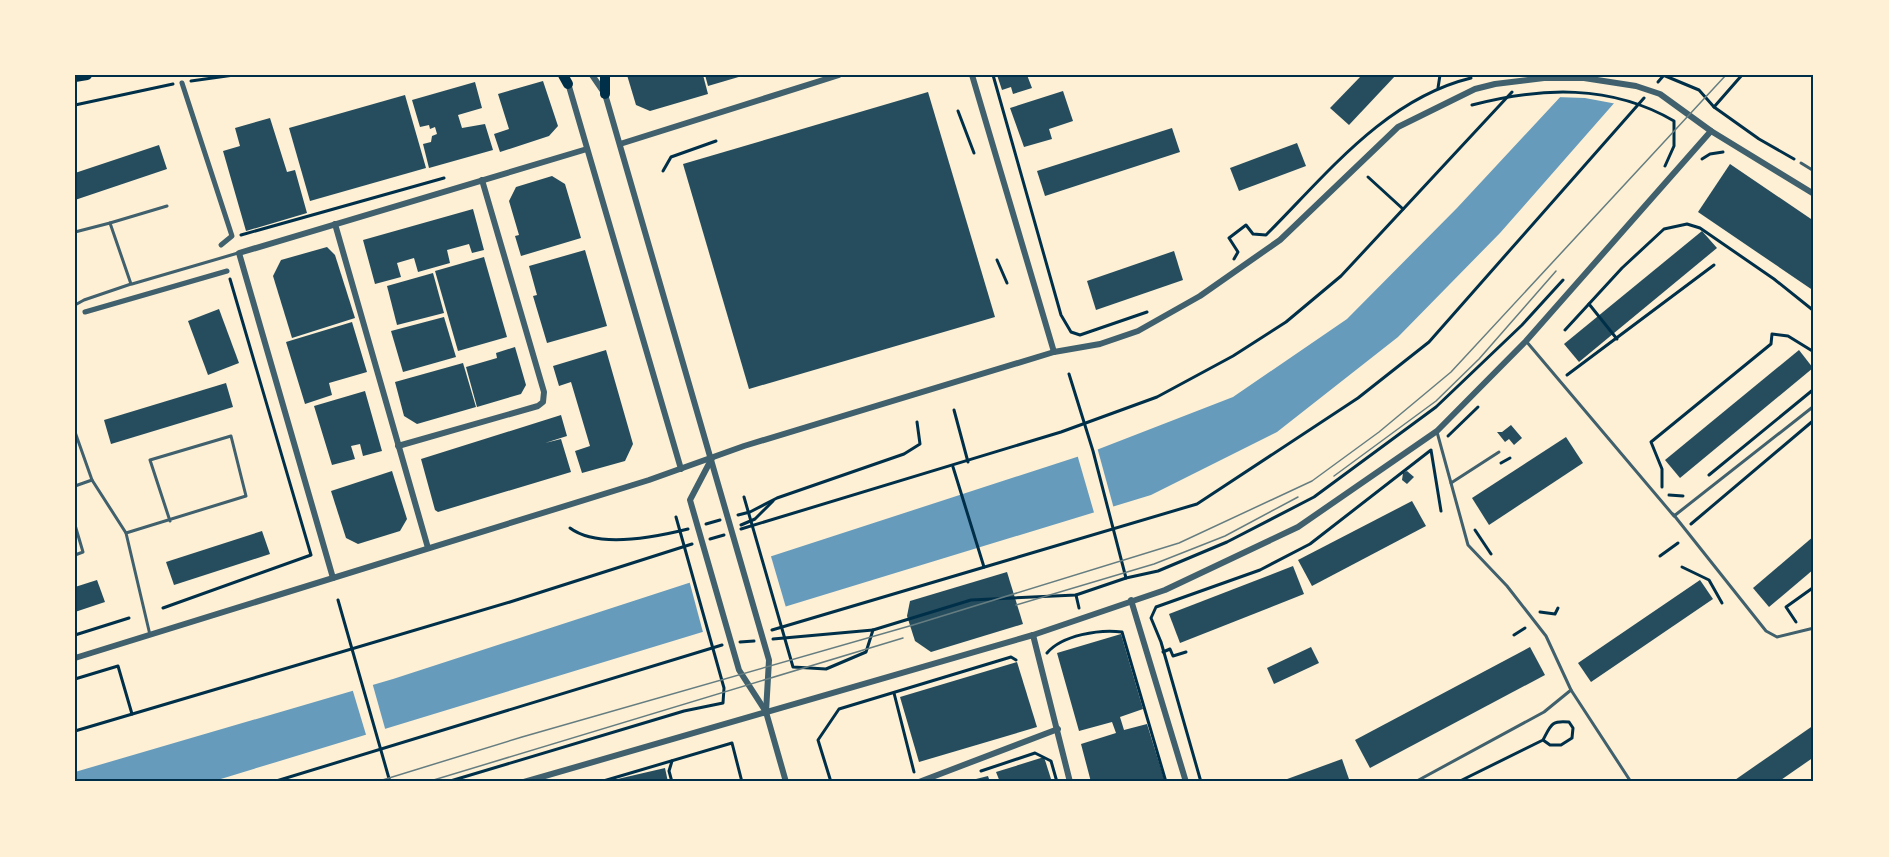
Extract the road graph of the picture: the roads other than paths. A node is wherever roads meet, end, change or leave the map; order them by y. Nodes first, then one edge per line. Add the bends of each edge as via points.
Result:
1 (87, 75) edge
2 (592, 75) edge
3 (605, 75) edge
4 (839, 75) edge
5 (972, 75) edge
6 (75, 77) edge
7 (566, 78) edge
8 (182, 82) road end
9 (605, 94) junction
10 (1711, 131) junction
11 (620, 144) junction
12 (587, 149) junction
13 (1801, 163) road end
14 (1814, 171) edge
15 (482, 180) junction
16 (1814, 194) edge
17 (167, 206) dead end
18 (110, 223) junction
19 (335, 224) junction
20 (75, 232) edge
21 (221, 245) dead end
22 (239, 253) junction
23 (228, 271) road end
24 (130, 285) junction
25 (75, 306) edge
26 (85, 312) dead end
27 (1526, 340) junction
28 (1054, 352) junction
29 (1814, 406) edge
30 (1437, 431) junction
31 (75, 432) edge
32 (398, 446) junction
33 (1499, 452) dead end
34 (712, 458) junction
35 (681, 469) junction
36 (92, 480) junction
37 (1451, 483) junction
38 (75, 486) edge
39 (1672, 513) junction
40 (170, 521) junction
41 (75, 525) edge
42 (126, 533) junction
43 (428, 548) junction
44 (75, 555) edge
45 (333, 578) junction
46 (1131, 600) junction
47 (1814, 628) edge
48 (150, 635) junction
49 (1033, 635) junction
50 (75, 658) edge
51 (1571, 690) junction
52 (766, 712) junction
53 (1058, 729) junction
54 (524, 782) edge
55 (786, 782) edge
56 (919, 782) edge
57 (1071, 782) edge
58 (1186, 782) edge
59 (1415, 782) edge
60 (1631, 782) edge

1 - 6 main road
2 - 9 street
3 - 9 main road
4 - 11 street
5 - 28 street
7 - 12 street
8 - 21 street via 232,236
9 - 11 street
10 - 16 street
10 - 27 street
10 - 28 street via 1660,94 1636,86 1584,78 1544,78 1475,89 1398,127 1280,240 1200,296 1138,331 1100,344
11 - 34 street
12 - 15 street
12 - 35 street
13 - 14 lane
15 - 19 street
15 - 32 street via 544,392 543,402
17 - 18 lane
18 - 20 lane
18 - 24 lane
19 - 22 street
19 - 32 street
22 - 24 lane
22 - 45 street
23 - 26 street
24 - 25 lane
27 - 30 street
27 - 39 lane
28 - 34 street
29 - 39 lane via 1674,516
30 - 37 lane
30 - 46 street via 1298,527 1165,590
31 - 36 lane
32 - 43 street
33 - 37 lane
34 - 35 street
34 - 52 street via 769,660
34 - 52 street via 690,500 692,512 739,670
35 - 43 street
36 - 38 lane
36 - 42 lane
37 - 51 lane via 1468,545 1546,636
39 - 47 lane via 1766,631 1777,638
40 - 40 lane via 246,496 231,436 150,460
40 - 42 lane
41 - 44 lane via 83,552
42 - 48 lane
43 - 45 street
45 - 48 street
46 - 49 street
46 - 58 street
48 - 50 street
49 - 52 street
49 - 53 street
51 - 59 lane via 1544,712
51 - 60 lane
52 - 54 street
52 - 55 street
53 - 56 street
53 - 57 street

